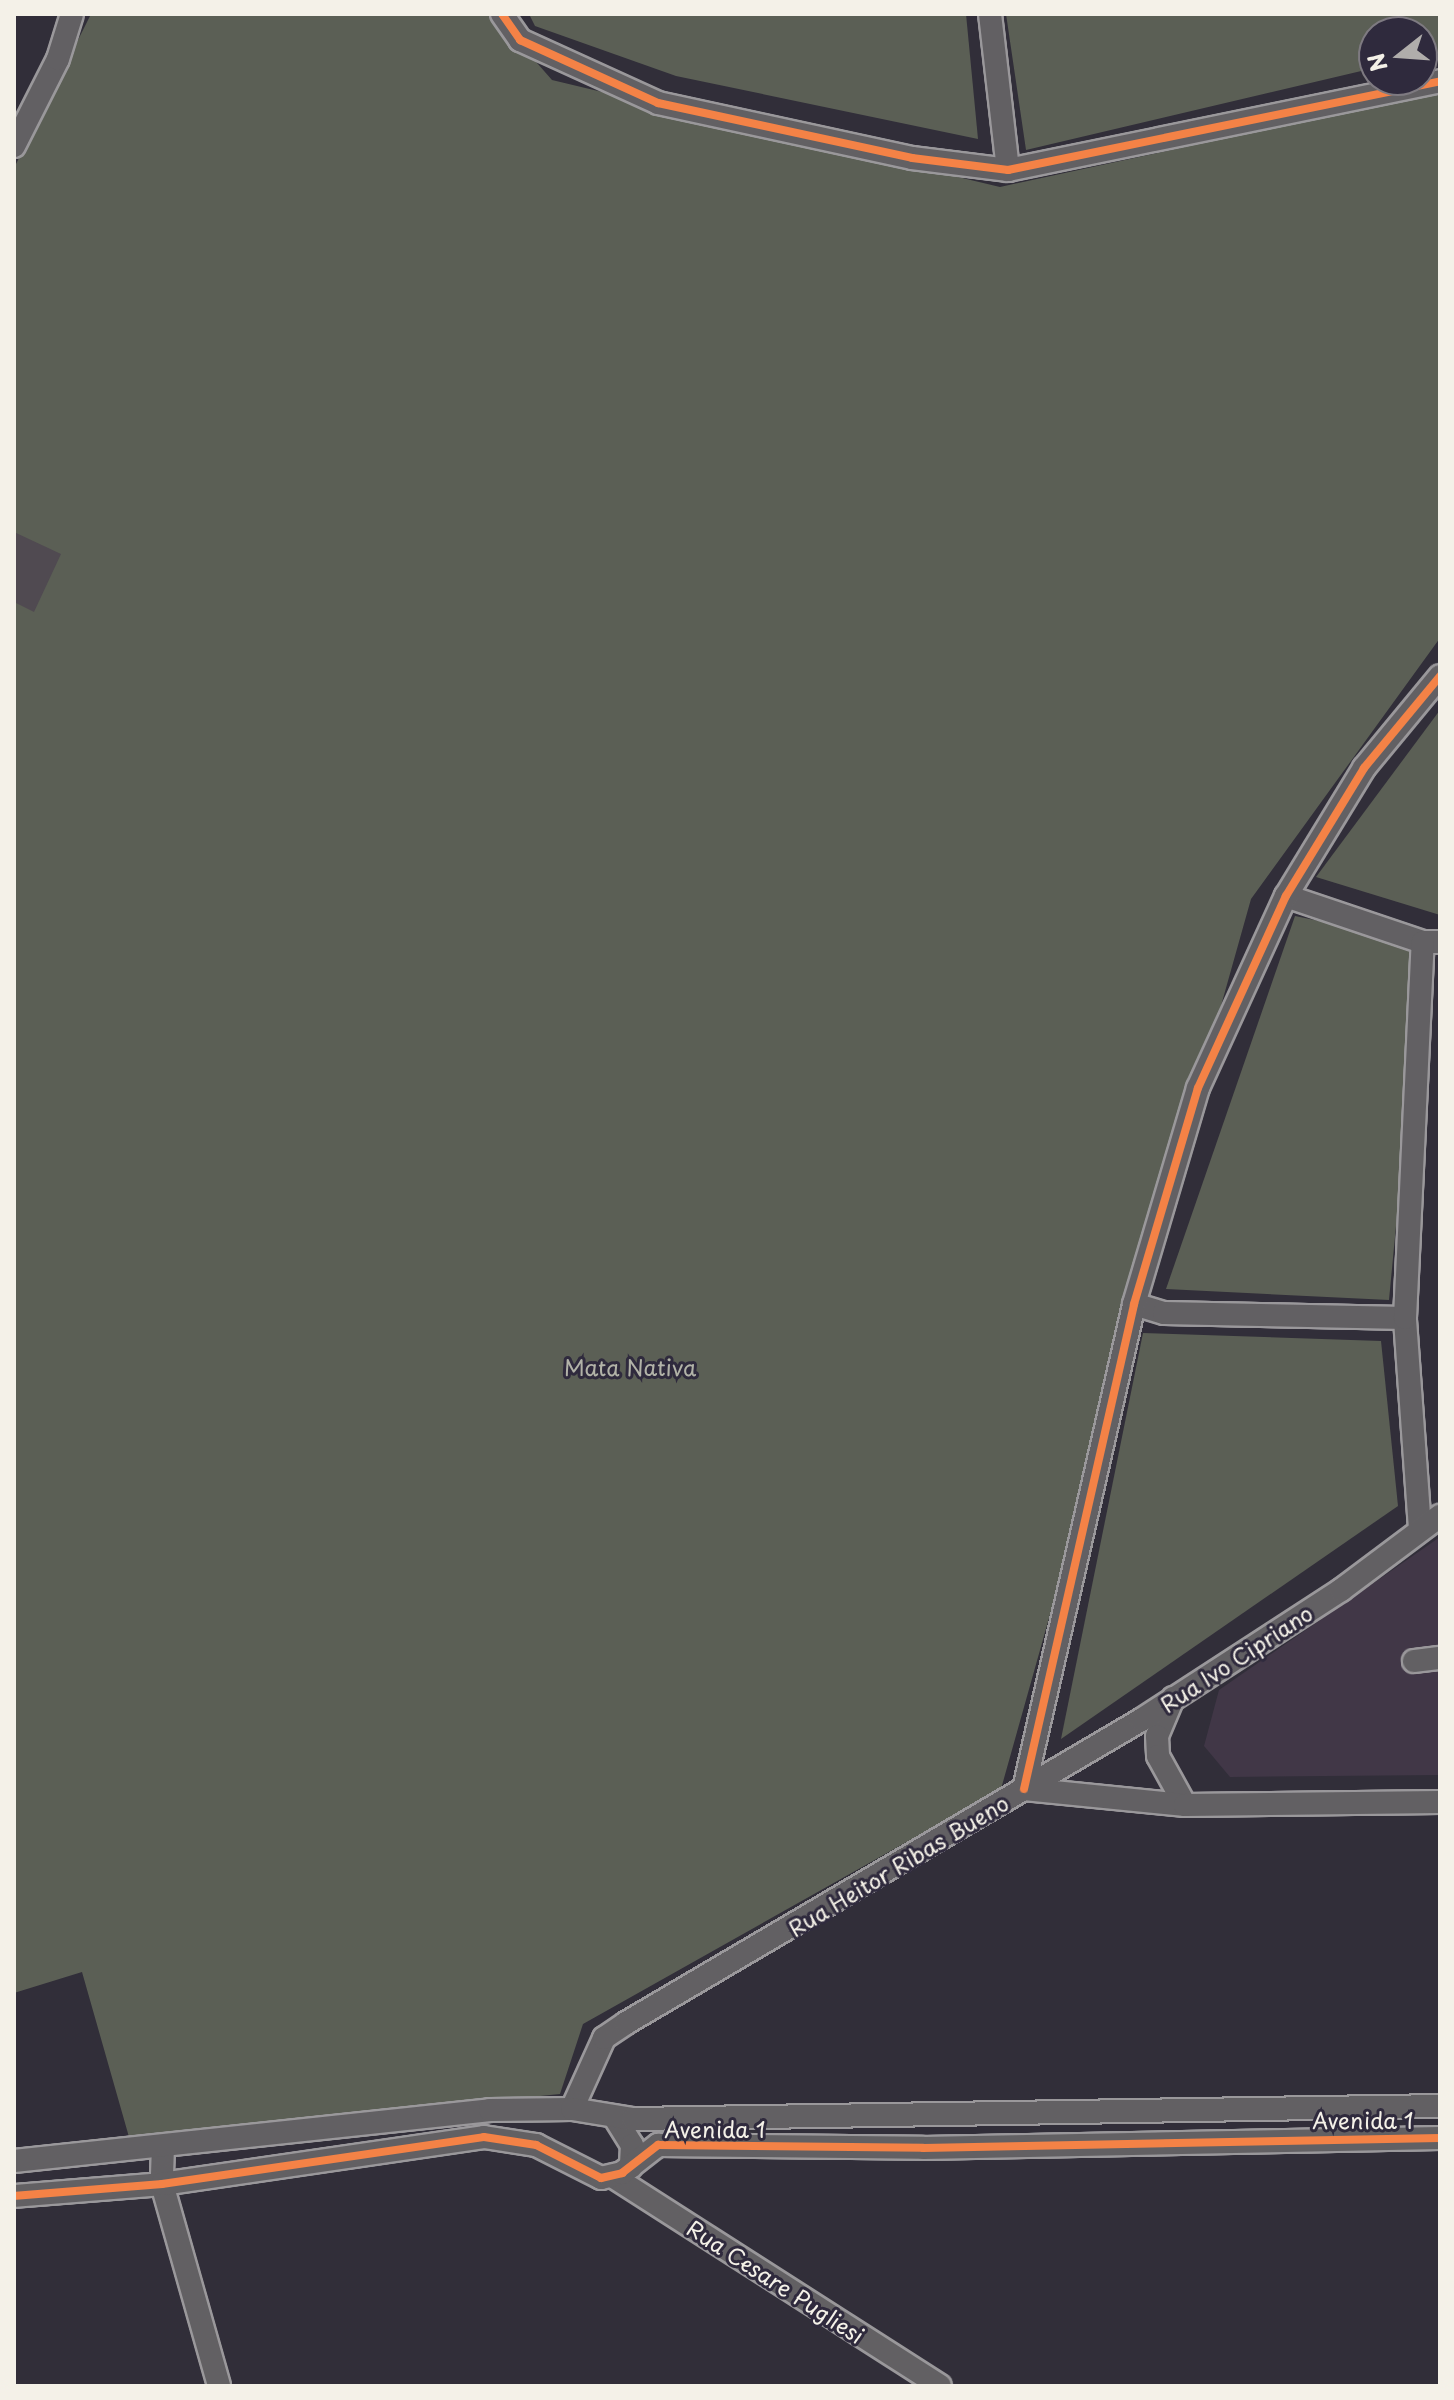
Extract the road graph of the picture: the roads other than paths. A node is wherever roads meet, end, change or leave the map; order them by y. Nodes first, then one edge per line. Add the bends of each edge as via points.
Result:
1 (72, 14) edge
2 (502, 14) edge
3 (990, 14) edge
4 (1440, 81) edge
5 (14, 146) edge
6 (1008, 170) junction
7 (1440, 676) edge
8 (1286, 896) junction
9 (1431, 942) edge
10 (1134, 1304) junction
11 (1405, 1318) junction
12 (1440, 1516) edge
13 (1420, 1529) junction
14 (1440, 1658) edge
15 (1414, 1661) dead end
16 (1173, 1697) junction
17 (1024, 1789) junction
18 (1440, 1802) edge
19 (1185, 1805) junction
20 (1440, 2106) edge
21 (572, 2109) junction
22 (615, 2118) junction
23 (1440, 2138) edge
24 (163, 2146) junction
25 (14, 2161) edge
26 (622, 2171) junction
27 (162, 2184) junction
28 (14, 2196) edge
29 (219, 2386) edge
30 (940, 2386) edge

1 - 5 street via 58,59
2 - 6 street via 520,40 658,103 912,158
3 - 6 street
4 - 6 street
7 - 8 street via 1364,768
8 - 9 street
8 - 10 street via 1198,1088
9 - 11 street
10 - 11 street via 1164,1313
10 - 17 street
11 - 13 street
12 - 13 street, Rua Ivo Cipriano
13 - 16 street, Rua Ivo Cipriano via 1341,1590
14 - 15 street
16 - 17 street, Rua Ivo Cipriano
16 - 19 street via 1157,1736 1158,1756
17 - 19 street, Rua Heitor Ribas Bueno
17 - 21 street, Rua Heitor Ribas Bueno via 604,2038
18 - 19 street, Rua Heitor Ribas Bueno
20 - 22 street, Avenida 1
21 - 22 street, Avenida 1
21 - 24 street, Avenida 1 via 490,2110
22 - 26 street via 629,2135
23 - 26 street, Avenida 1 via 923,2148 658,2145
24 - 25 street, Avenida 1
24 - 27 street
26 - 27 street via 590,2176 528,2143 484,2137
26 - 30 street, Rua Cesare Pugliesi
27 - 28 street
27 - 29 street

